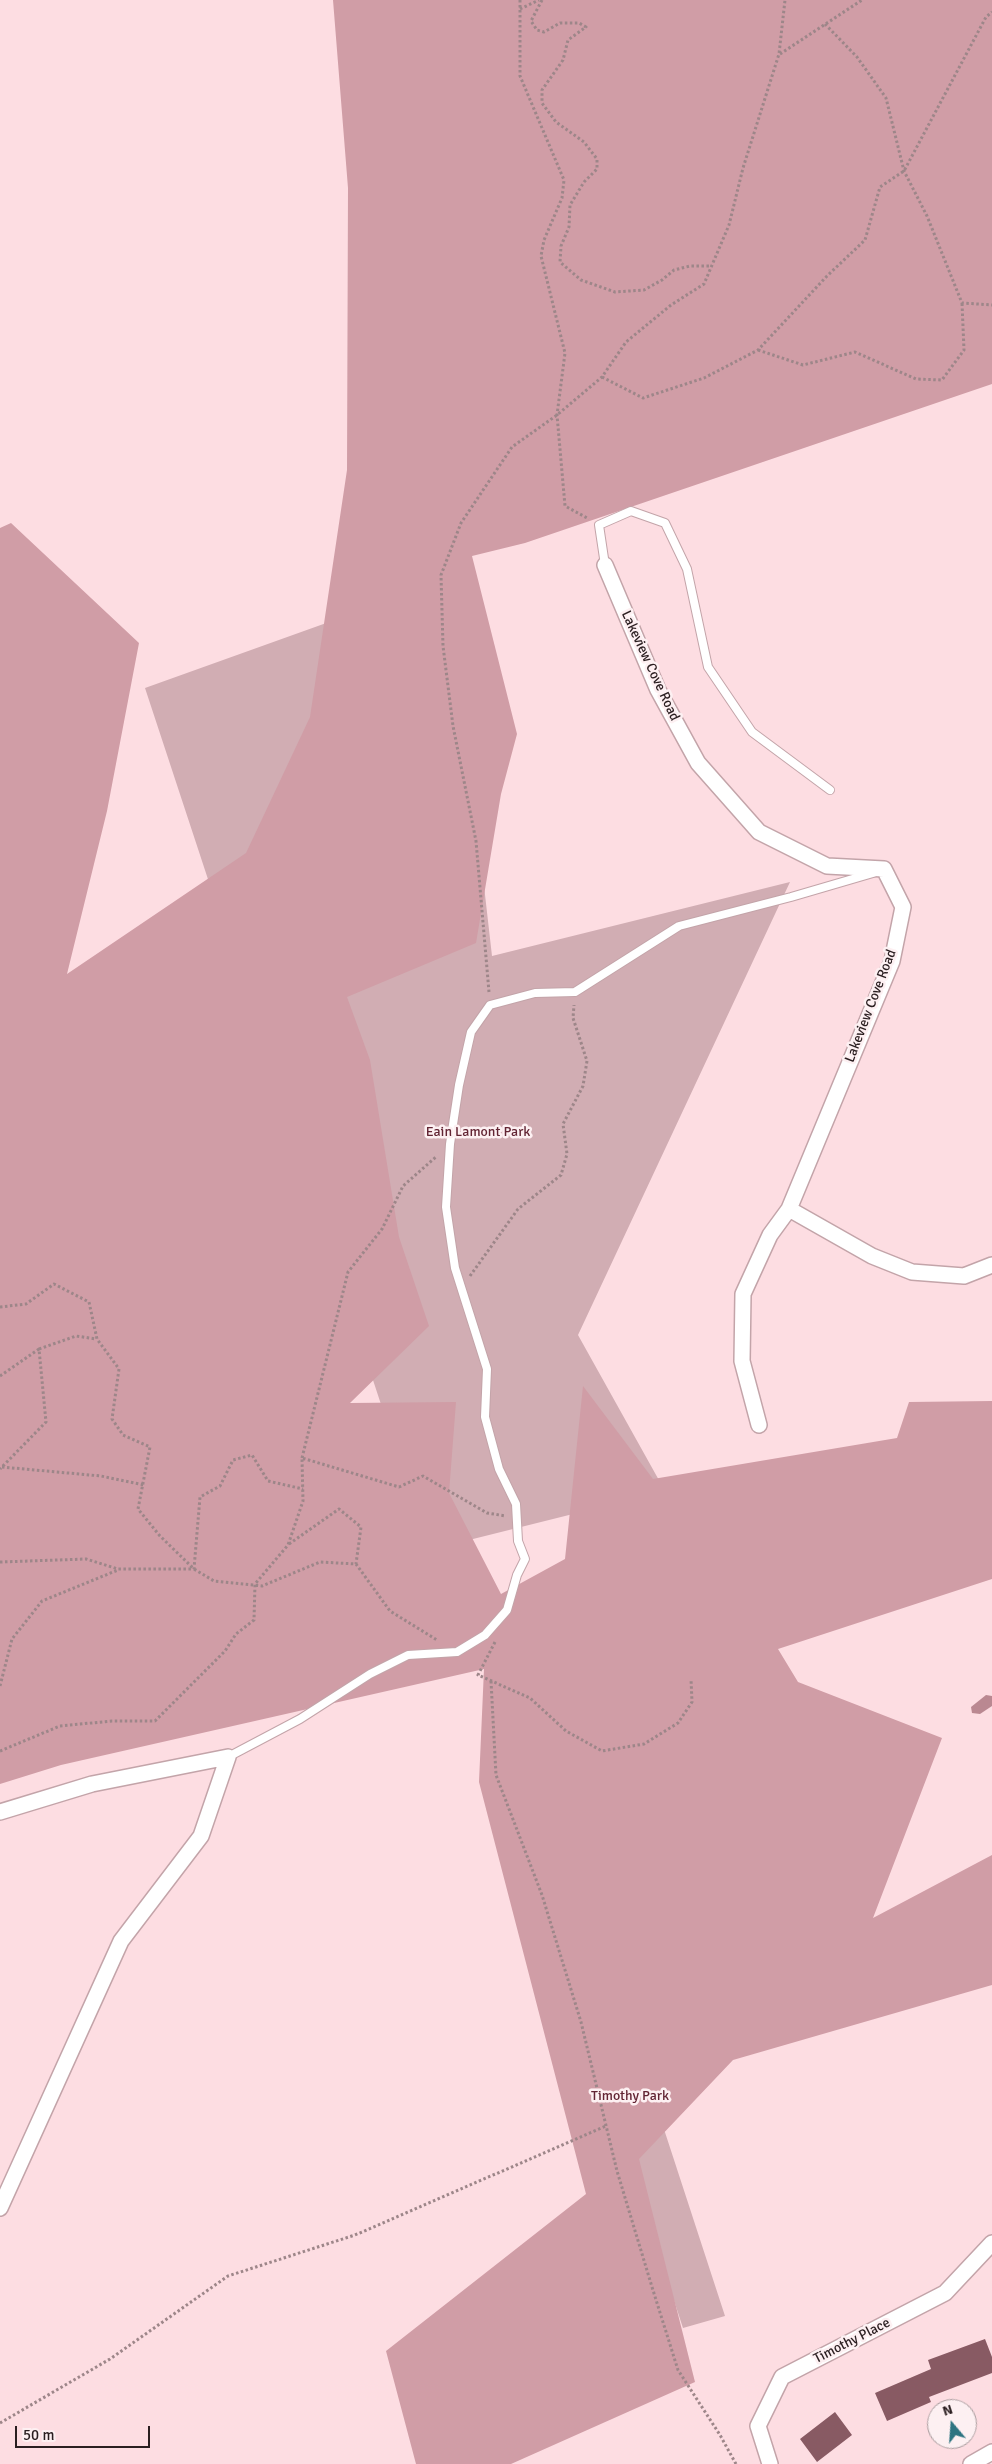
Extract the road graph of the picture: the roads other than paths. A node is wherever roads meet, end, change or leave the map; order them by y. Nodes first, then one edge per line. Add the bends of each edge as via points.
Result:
1 (604, 565) joint
2 (830, 790) dead end
3 (884, 869) junction
4 (789, 1209) junction
5 (992, 1265) edge
6 (759, 1425) dead end
7 (228, 1757) junction
8 (0, 1812) edge
9 (0, 2208) edge
10 (992, 2243) edge
11 (992, 2452) edge
12 (770, 2464) edge
13 (972, 2464) edge

1 - 2 lane via 599,525 631,511 664,523 687,569 708,668 752,732
1 - 3 street, Lakeview Cove Road via 658,690 698,763 759,832 827,866
3 - 4 street, Lakeview Cove Road via 902,907 892,961
3 - 7 lane via 790,898 679,926 575,992 535,993 490,1005 471,1032 459,1085 450,1144 446,1207 455,1268 488,1369 485,1417 499,1469 516,1504 518,1541 525,1559 506,1610 485,1635 457,1652 408,1654 370,1674 300,1720
4 - 5 street via 872,1256 912,1272 964,1276
4 - 6 street, Lakeview Cove Road via 770,1235 743,1294 742,1360
7 - 8 street via 92,1784
7 - 9 street via 201,1836 121,1940
10 - 12 street, Timothy Place via 945,2293 782,2377 758,2426
11 - 13 street

